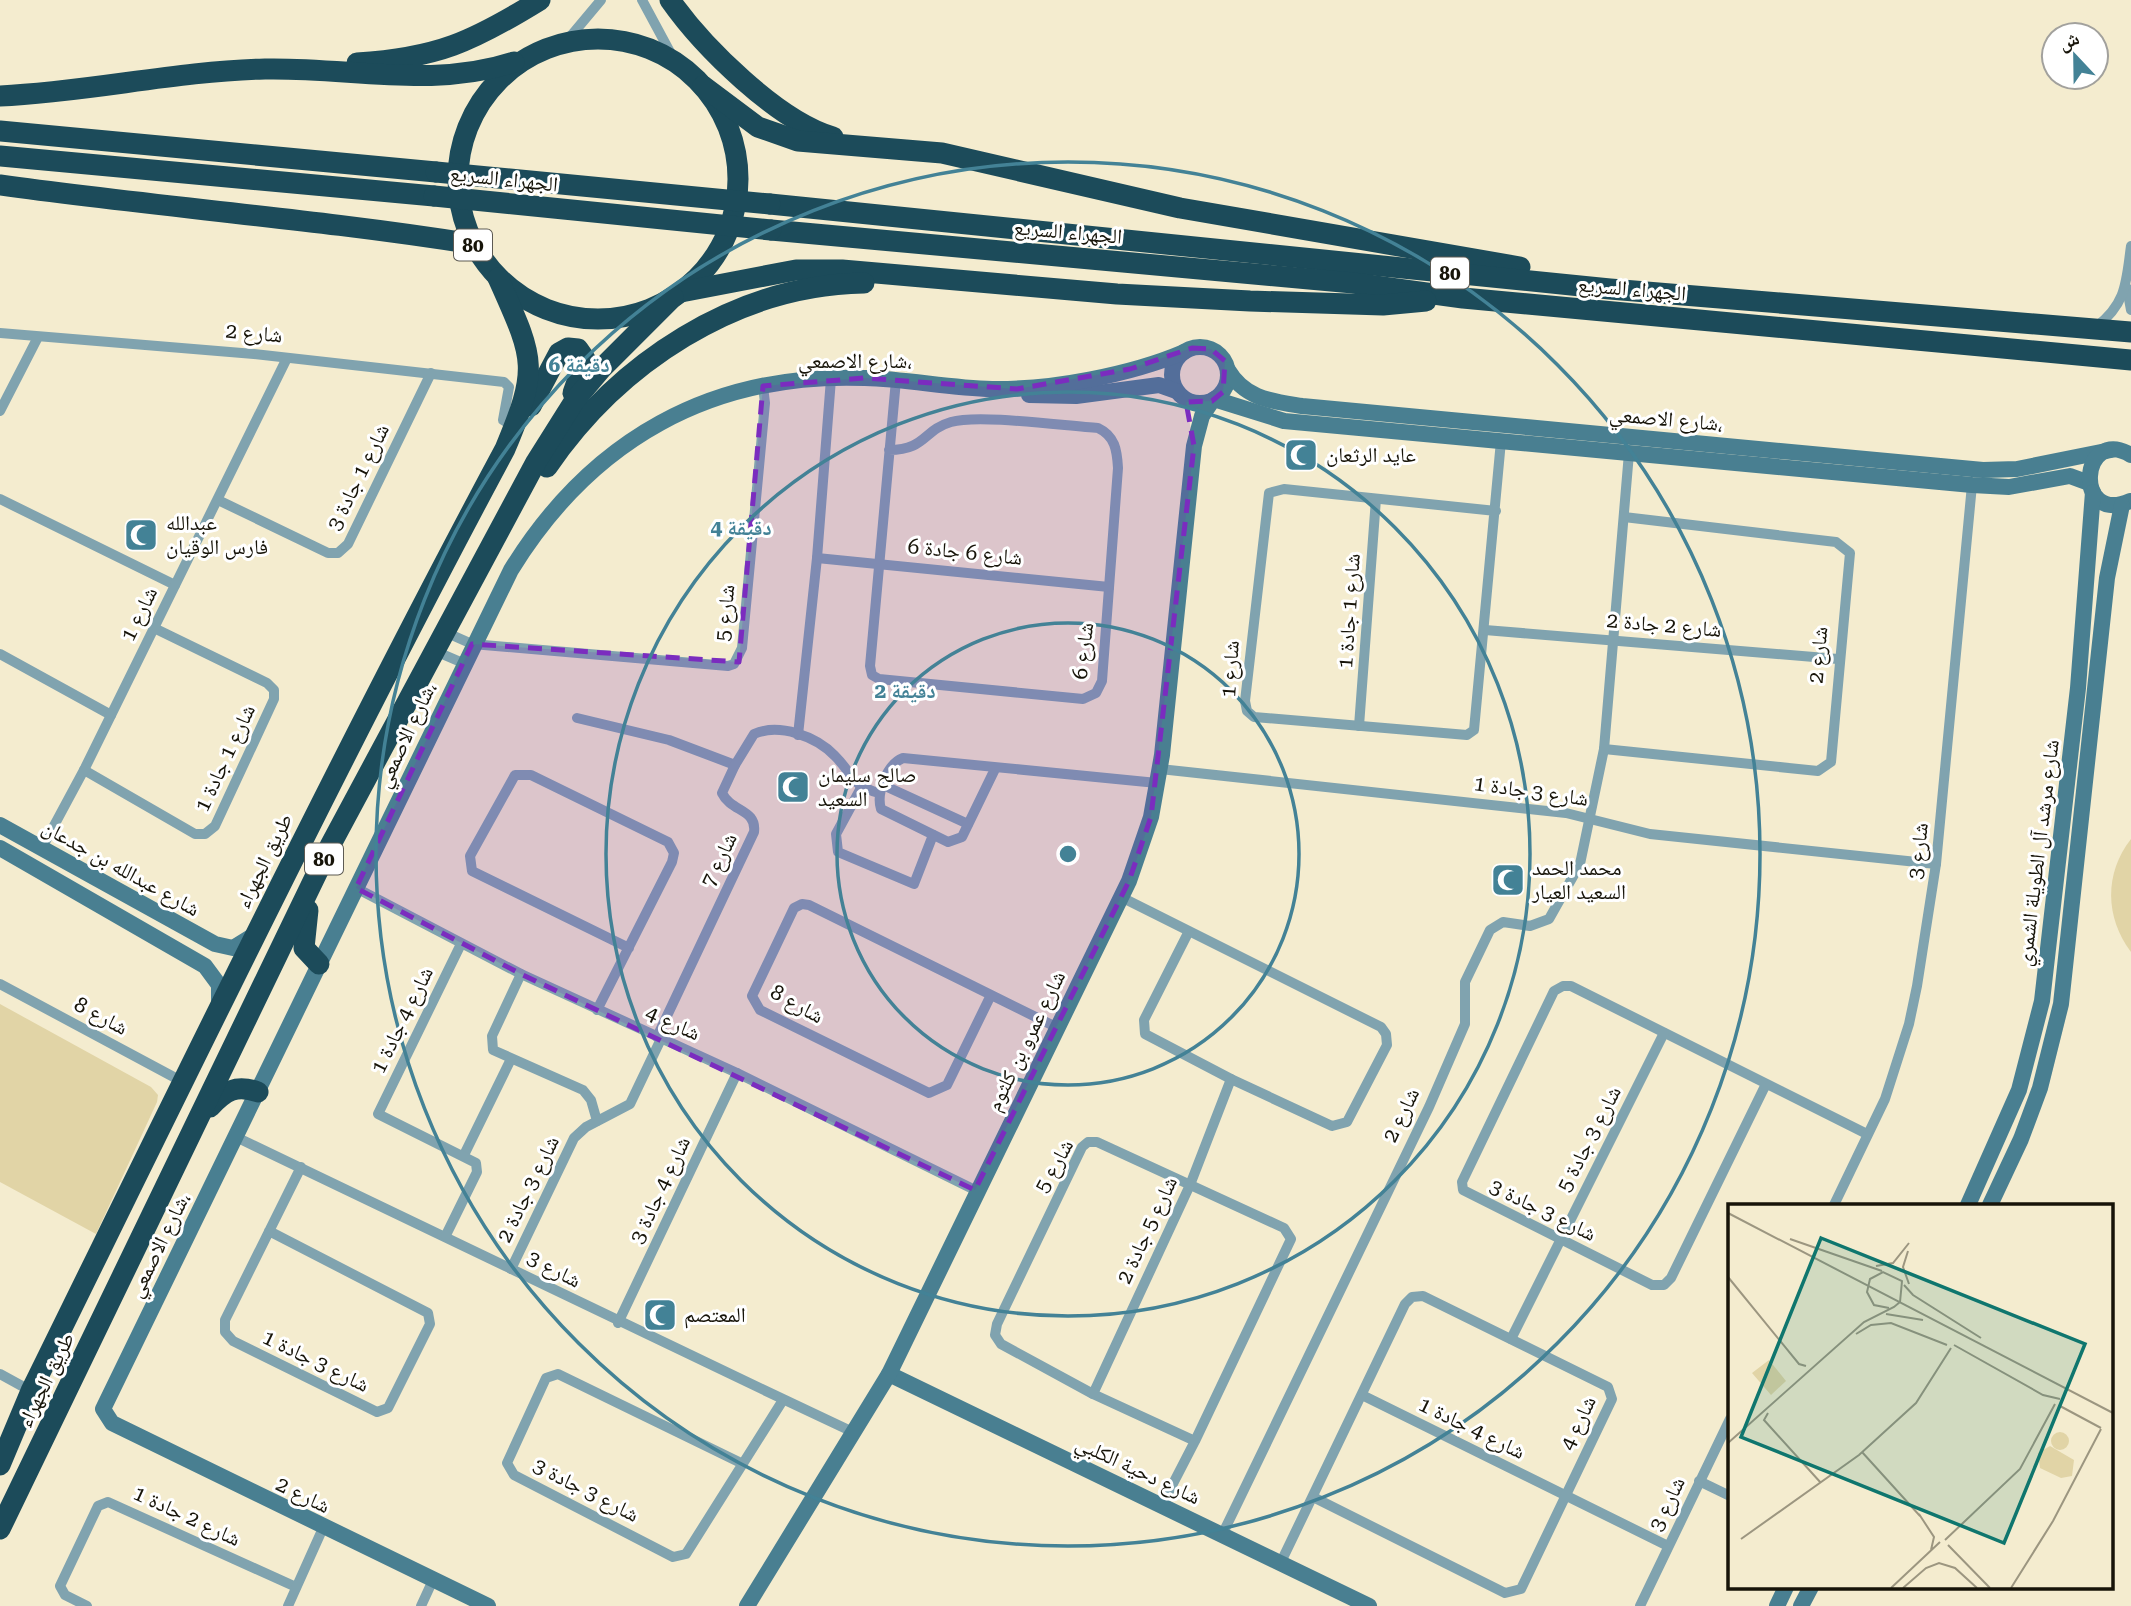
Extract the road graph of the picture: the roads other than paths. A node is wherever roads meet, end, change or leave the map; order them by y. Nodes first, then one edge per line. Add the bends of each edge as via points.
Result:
1 (540, 0) edge
2 (601, 0) edge
3 (642, 0) edge
4 (670, 0) edge
5 (565, 43) junction
6 (532, 56) junction
7 (676, 64) junction
8 (296, 69) junction
9 (703, 86) junction
10 (0, 96) edge
11 (0, 131) edge
12 (862, 144) junction
13 (0, 156) edge
14 (0, 185) edge
15 (472, 244) junction
16 (2131, 246) edge
17 (498, 278) junction
18 (958, 281) junction
19 (2126, 286) junction
20 (1610, 289) junction
21 (676, 295) junction
22 (1463, 298) junction
23 (2131, 310) edge
24 (2094, 328) junction
25 (2131, 332) edge
26 (0, 333) edge
27 (38, 337) junction
28 (1184, 352) junction
29 (287, 358) junction
30 (2131, 360) edge
31 (1228, 370) junction
32 (431, 373) junction
33 (831, 379) junction
34 (896, 380) junction
35 (763, 386) junction
36 (989, 388) junction
37 (1177, 391) junction
38 (1213, 400) junction
39 (0, 411) edge
40 (514, 427) junction
41 (1502, 441) junction
42 (1194, 446) junction
43 (505, 449) junction
44 (889, 450) junction
45 (2111, 450) junction
46 (1629, 453) junction
47 (2131, 454) edge
48 (536, 462) junction
49 (1972, 485) junction
50 (2091, 488) junction
51 (0, 499) edge
52 (1377, 499) junction
53 (218, 500) junction
54 (2126, 503) edge
55 (1496, 511) junction
56 (1624, 517) junction
57 (486, 555) junction
58 (817, 558) junction
59 (877, 562) junction
60 (2085, 575) junction
61 (2107, 578) junction
62 (175, 585) junction
63 (1110, 587) junction
64 (154, 628) junction
65 (1485, 630) junction
66 (445, 632) junction
67 (1613, 639) junction
68 (472, 644) junction
69 (435, 651) junction
70 (0, 654) edge
71 (1839, 659) junction
72 (463, 663) junction
73 (111, 715) junction
74 (577, 718) dead end
75 (1360, 726) junction
76 (798, 735) junction
77 (1604, 749) junction
78 (2070, 761) junction
79 (735, 765) junction
80 (995, 769) junction
81 (84, 770) junction
82 (1158, 776) junction
83 (862, 788) junction
84 (881, 789) junction
85 (2086, 795) junction
86 (1590, 817) junction
87 (2063, 820) junction
88 (968, 824) junction
89 (0, 825) edge
90 (933, 835) junction
91 (0, 848) edge
92 (42, 848) junction
93 (2080, 855) junction
94 (1936, 864) junction
95 (313, 881) junction
96 (356, 888) junction
97 (1121, 897) junction
98 (258, 930) junction
99 (1189, 931) junction
100 (202, 937) junction
101 (461, 944) junction
102 (629, 947) junction
103 (188, 955) junction
104 (319, 964) junction
105 (521, 974) junction
106 (0, 984) edge
107 (991, 995) junction
108 (597, 1010) junction
109 (216, 1015) junction
110 (1056, 1027) junction
111 (1664, 1033) junction
112 (659, 1038) junction
113 (511, 1059) junction
114 (737, 1073) junction
115 (1231, 1079) junction
116 (183, 1082) junction
117 (1766, 1084) junction
118 (258, 1092) junction
119 (201, 1116) junction
120 (597, 1122) junction
121 (1867, 1134) junction
122 (236, 1137) junction
123 (464, 1155) junction
124 (301, 1167) junction
125 (1190, 1185) junction
126 (975, 1191) junction
127 (1834, 1204) edge
128 (1968, 1204) edge
129 (1990, 1204) edge
130 (269, 1231) junction
131 (446, 1235) junction
132 (1560, 1240) junction
133 (511, 1269) junction
134 (618, 1323) junction
135 (1511, 1339) junction
136 (0, 1374) edge
137 (888, 1374) junction
138 (31, 1391) junction
139 (1093, 1394) junction
140 (1362, 1395) junction
141 (783, 1400) junction
142 (103, 1414) joint
143 (1728, 1423) edge
144 (855, 1433) junction
145 (1195, 1441) junction
146 (9, 1443) junction
147 (36, 1458) junction
148 (741, 1463) junction
149 (0, 1465) edge
150 (1699, 1481) junction
151 (1566, 1494) junction
152 (1728, 1495) edge
153 (1313, 1497) junction
154 (1162, 1504) junction
155 (5, 1506) edge
156 (323, 1528) junction
157 (0, 1529) edge
158 (1223, 1533) junction
159 (1668, 1546) junction
160 (1281, 1562) junction
161 (433, 1580) junction
162 (296, 1587) junction
163 (1786, 1588) edge
164 (1795, 1588) edge
165 (1810, 1588) edge
166 (88, 1606) edge
167 (288, 1606) edge
168 (421, 1606) edge
169 (488, 1606) edge
170 (747, 1606) edge
171 (1369, 1606) edge
172 (1640, 1606) edge
173 (1777, 1606) edge
174 (1786, 1606) edge
175 (1801, 1606) edge

1 - 8 highway via 452,48 409,60
2 - 5 street
3 - 7 street
4 - 12 highway via 777,109 826,135
5 - 6 highway, 80
5 - 7 highway, 80 via 615,40 640,46
6 - 8 highway via 479,72 440,76
6 - 15 highway, 80 via 496,83 480,102 461,148 458,197
7 - 9 highway, 80
8 - 10 highway via 166,75
9 - 12 highway via 770,133 812,143
9 - 21 highway, 80 via 718,106 733,142 736,201 715,256
11 - 20 highway, الجهراء السريع / 80, bridge
12 - 20 highway via 942,153 1180,208 1497,263
13 - 22 highway, الجهراء السريع / 80, bridge via 1353,283
14 - 15 highway via 377,228
15 - 17 highway, 80
16 - 19 street
17 - 21 highway, 80 via 534,305 580,318 628,316
17 - 40 highway, طريق الجهراء / 80 via 528,353 528,391
18 - 21 highway via 796,270
18 - 22 highway via 1250,301 1383,305
18 - 57 highway via 851,283 806,289 705,322 639,369 578,427
19 - 23 street
19 - 24 street via 2118,306
20 - 24 highway, الجهراء السريع / 80
21 - 48 highway, طريق الجهراء / 80 via 575,400
22 - 30 highway, الجهراء السريع / 80
24 - 25 highway, الجهراء السريع / 80
26 - 27 street, شارع 2
27 - 29 street, شارع 2
27 - 39 street
28 - 31 street via 1211,349
28 - 36 street, شارع الاصمعي، via 1076,380
28 - 37 street via 1173,366
29 - 32 street, شارع 2
29 - 53 street, شارع 1
31 - 38 street via 1223,392
31 - 45 street, شارع الاصمعي، via 1252,395 1302,406 1969,468 2017,470
32 - 40 street, شارع 2 via 504,382 509,387 503,420
32 - 53 street, شارع 1 جادة 3 via 348,544 338,553 328,553
33 - 34 street, شارع الاصمعي،
33 - 35 street, شارع الاصمعي،
33 - 58 street
34 - 36 street, شارع الاصمعي،
34 - 44 street, شارع 6
35 - 68 street, شارع الاصمعي، via 727,394 675,415 596,465 530,538
35 - 68 street, شارع 5 via 765,403 738,661 728,666
36 - 37 street, شارع الاصمعي، via 1060,397 1159,385
37 - 38 street via 1193,402
37 - 42 street, شارع عمرو بن كلثوم via 1188,414
38 - 41 street, شارع الاصمعي، via 1284,421
38 - 42 street, شارع عمرو بن كلثوم via 1202,416
40 - 43 highway, طريق الجهراء / 80
41 - 46 street, شارع الاصمعي،
41 - 55 street, شارع 1
42 - 82 street, شارع عمرو بن كلثوم
43 - 48 highway via 559,353 578,349 585,359 584,368
43 - 98 highway, طريق الجهراء / 80 via 367,709
44 - 59 street, شارع 6
44 - 63 street, شارع 6 via 908,450 938,427 964,419 1098,428 1108,433 1118,468
45 - 47 street
45 - 50 street via 2091,466
46 - 49 street, شارع الاصمعي،
46 - 56 street, شارع 2
48 - 57 highway, طريق الجهراء / 80
49 - 50 street, شارع الاصمعي، via 2020,486 2070,476
49 - 94 street, شارع 3
50 - 54 street, شارع الاصمعي، via 2105,503
50 - 60 street, شارع مرشد آل الطويلة الشمري
51 - 62 street
52 - 55 street, شارع 1
52 - 75 street, شارع 1 جادة 1
52 - 75 street, شارع 1 via 1284,489 1269,492 1245,701 1254,717
53 - 62 street, شارع 1
54 - 61 street, شارع مرشد آل الطويلة الشمري via 2115,524
55 - 65 street, شارع 1
56 - 67 street, شارع 2
56 - 71 street, شارع 2 via 1843,545 1850,553
57 - 66 highway, طريق الجهراء / 80
58 - 59 street, شارع 6 جادة 6
58 - 76 street
59 - 63 street, شارع 6 جادة 6
59 - 63 street, شارع 6 via 870,666 879,679 1087,698 1101,681
60 - 61 street via 2098,565
60 - 78 street, شارع مرشد آل الطويلة الشمري
61 - 85 street, شارع مرشد آل الطويلة الشمري
62 - 64 street, شارع 1
64 - 73 street, شارع 1
64 - 81 street, شارع 1 جادة 1 via 274,690 274,699 215,825 205,834 195,834
65 - 67 street, شارع 2 جادة 2
65 - 75 street, شارع 1 via 1472,732
66 - 68 street
66 - 69 highway, طريق الجهراء / 80
67 - 71 street, شارع 2 جادة 2
67 - 77 street, شارع 2
68 - 72 street, شارع الاصمعي،
69 - 72 street
69 - 95 highway, طريق الجهراء / 80
70 - 73 street
71 - 77 street, شارع 2 via 1830,762 1825,769
72 - 96 street, شارع الاصمعي،
73 - 81 street, شارع 1
74 - 79 street via 669,740
76 - 79 street, شارع 7 via 772,728 754,734
76 - 83 street, شارع 7 via 833,754
77 - 86 street, شارع 2
78 - 85 street via 2077,768 2077,792
78 - 87 street, شارع مرشد آل الطويلة الشمري
79 - 112 street, شارع 7 via 722,793 727,802 754,819 754,832
80 - 82 street
80 - 84 street via 903,758 892,765
80 - 88 street
81 - 92 street, شارع 1
82 - 86 street, شارع 3 جادة 1
82 - 97 street, شارع عمرو بن كلثوم via 1151,817
83 - 84 street
83 - 90 street via 836,834 838,852 914,884
84 - 88 street
84 - 90 street via 881,809
85 - 93 street, شارع مرشد آل الطويلة الشمري
86 - 94 street, شارع 3 جادة 1 via 1650,834
86 - 158 street, شارع 2 via 1580,864 1549,919 1530,926 1503,922 1490,930 1465,982 1465,1024 1429,1107
87 - 93 street via 2068,815 2075,819 2075,846
87 - 128 street, شارع مرشد آل الطويلة الشمري via 2032,1046 2019,1090
88 - 90 street via 956,841
89 - 92 street, شارع عبدالله بن جدعان
91 - 103 street, شارع عبدالله بن جدعان
92 - 100 street, شارع عبدالله بن جدعان
93 - 129 street, شارع مرشد آل الطويلة الشمري via 2053,1043 2021,1139
94 - 121 street, شارع 3 via 1909,1024 1885,1098
95 - 104 highway via 304,948
95 - 119 highway, طريق الجهراء / 80
96 - 101 street, شارع 4
96 - 104 street, شارع الاصمعي،
97 - 99 street
97 - 110 street, شارع عمرو بن كلثوم
98 - 100 street, شارع عبدالله بن جدعان via 233,948
98 - 109 highway, طريق الجهراء / 80
99 - 115 street via 1143,1030 1150,1039
99 - 115 street via 1381,1027 1388,1038 1350,1119 1339,1126
100 - 103 street via 201,953
101 - 105 street, شارع 4
101 - 123 street, شارع 4 جادة 1 via 378,1114
102 - 102 street via 673,862 671,845 531,775 515,775 470,856 472,870
102 - 108 street
103 - 109 street, شارع عبدالله بن جدعان via 205,965 219,985
104 - 118 street, شارع الاصمعي،
105 - 108 street, شارع 4
105 - 113 street via 491,1042 493,1050
106 - 116 street, شارع 8
107 - 107 street, شارع 8 via 802,904 794,908 752,996 760,1010 929,1093 947,1085
107 - 110 street, شارع 8
108 - 112 street, شارع 4
109 - 116 highway, طريق الجهراء / 80
110 - 126 street, شارع عمرو بن كلثوم
111 - 117 street, شارع 3 جادة 3
111 - 132 street, شارع 3 جادة 5
111 - 132 street, شارع 3 جادة 3 via 1571,986 1554,990 1462,1182 1466,1194
112 - 114 street, شارع 4
112 - 120 street, شارع 3 جادة 2 via 629,1104
113 - 120 street via 583,1090
113 - 123 street
114 - 126 street, شارع 4
114 - 134 street, شارع 4 جادة 3
115 - 125 street, شارع 5 جادة 2
116 - 138 highway, طريق الجهراء / 80
117 - 121 street, شارع 3 جادة 3
117 - 132 street, شارع 3 جادة 3 via 1668,1283 1652,1285
118 - 119 highway via 230,1090
118 - 122 street, شارع الاصمعي،
119 - 147 highway, طريق الجهراء / 80
120 - 133 street, شارع 3 جادة 2 via 574,1138
121 - 127 street, شارع 3
122 - 124 street, شارع 3
122 - 142 street, شارع الاصمعي،
123 - 131 street via 474,1160 477,1172
124 - 130 street, شارع 3 جادة 1
124 - 131 street, شارع 3
125 - 139 street, شارع 5 جادة 2
125 - 139 street, شارع 5 via 1097,1142 1085,1144 997,1324 995,1335 1001,1344
125 - 145 street, شارع 5 via 1284,1228 1291,1239
126 - 137 street, شارع عمرو بن كلثوم
130 - 130 street, شارع 3 جادة 1 via 225,1320 225,1332 233,1342 377,1412 388,1409 430,1324 428,1313
131 - 133 street, شارع 3
132 - 135 street, شارع 3 جادة 5
133 - 134 street, شارع 3
134 - 141 street, شارع 3
135 - 140 street, شارع 4 via 1423,1296 1412,1297
135 - 151 street, شارع 4 via 1611,1392 1612,1399
136 - 138 street
137 - 144 street, شارع عمرو بن كلثوم
137 - 154 street, شارع دحية الكلبي
138 - 146 highway, طريق الجهراء / 80
139 - 145 street, شارع 5
140 - 151 street, شارع 4 جادة 1
140 - 153 street, شارع 4
141 - 144 street, شارع 3
141 - 148 street, شارع 3 جادة 3
142 - 156 street, شارع 2 via 112,1423
143 - 150 street, شارع 3
144 - 170 street, شارع عمرو بن كلثوم
145 - 154 street, شارع 5
146 - 147 highway via 17,1456
146 - 149 highway, طريق الجهراء / 80
147 - 155 highway, طريق الجهراء / 80
148 - 148 street, شارع 3 جادة 3 via 686,1554 677,1558 514,1475 507,1463 546,1378 558,1374
150 - 152 street
150 - 159 street, شارع 3
151 - 153 street, شارع 4 via 1521,1589 1505,1594
151 - 159 street, شارع 4 جادة 1
153 - 160 street, شارع 4
154 - 158 street, شارع دحية الكلبي
155 - 157 highway, طريق الجهراء / 80
156 - 161 street, شارع 2
156 - 162 street
158 - 160 street, شارع دحية الكلبي
159 - 172 street, شارع 3
160 - 171 street, شارع دحية الكلبي
161 - 168 street
161 - 169 street, شارع 2
162 - 166 street, شارع 2 جادة 1 via 108,1502 98,1506 60,1586 65,1595
162 - 167 street
163 - 173 street
164 - 174 street
165 - 175 street

